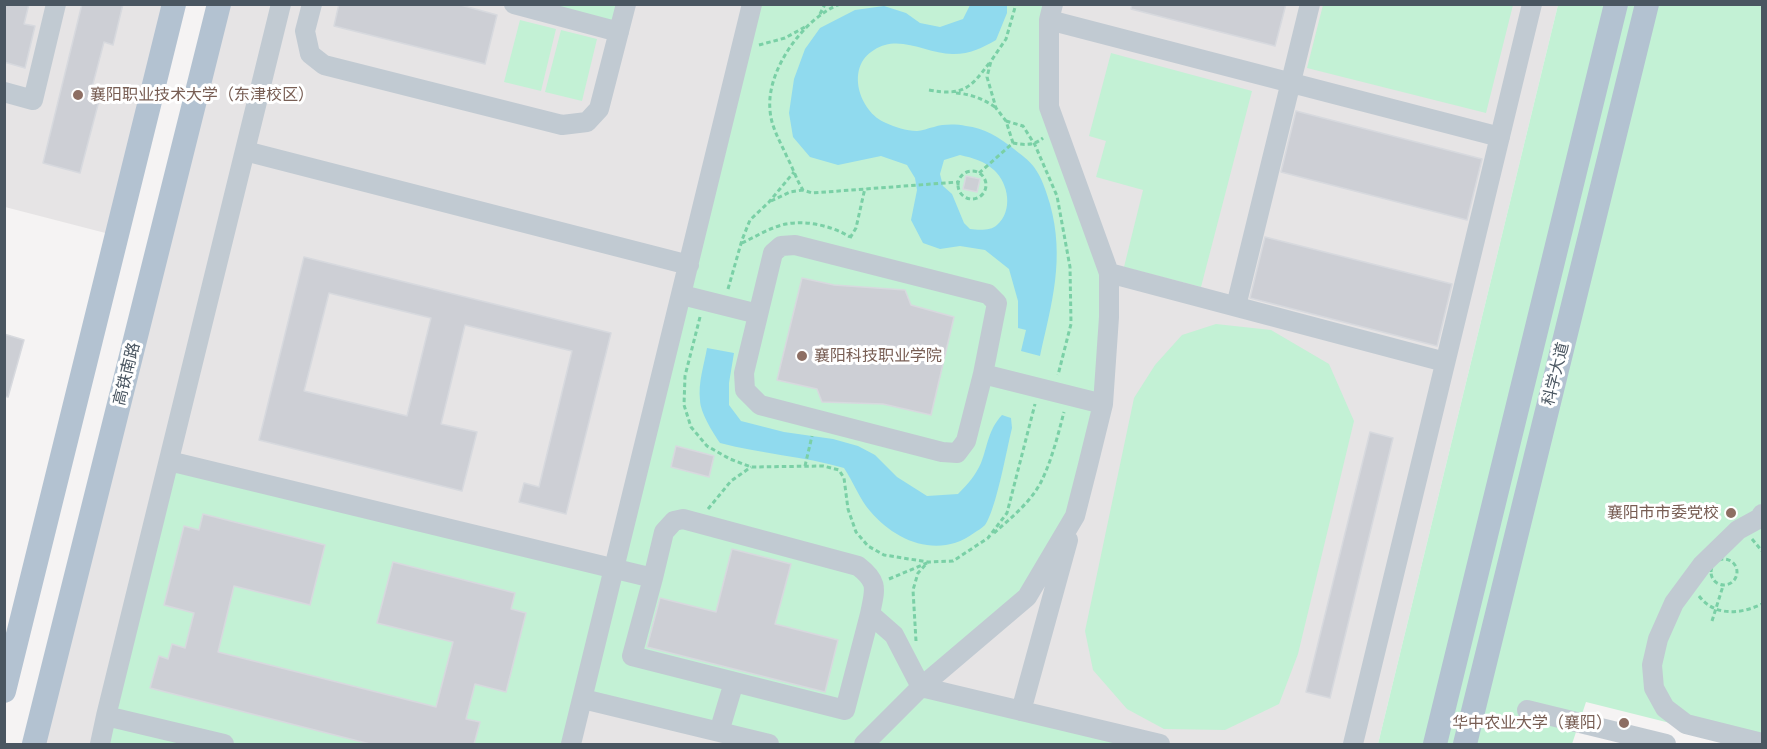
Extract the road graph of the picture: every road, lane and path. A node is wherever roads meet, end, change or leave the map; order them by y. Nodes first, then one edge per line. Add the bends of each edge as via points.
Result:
1 (56, 4) edge
2 (174, 4) edge
3 (219, 4) edge
4 (281, 4) edge
5 (312, 4) edge
6 (514, 4) edge
7 (626, 4) edge
8 (752, 4) edge
9 (825, 4) edge
10 (840, 4) edge
11 (1016, 4) edge
12 (1310, 4) edge
13 (1532, 4) edge
14 (1616, 4) edge
15 (1647, 4) edge
16 (1051, 12) edge
17 (819, 15) junction
18 (806, 26) junction
19 (619, 32) junction
20 (742, 45) junction
21 (991, 61) junction
22 (1291, 83) junction
23 (929, 90) dead end
24 (4, 92) edge
25 (948, 93) junction
26 (996, 108) junction
27 (1006, 121) junction
28 (1056, 128) junction
29 (1500, 137) junction
30 (1012, 143) junction
31 (1035, 145) junction
32 (245, 151) junction
33 (794, 172) junction
34 (979, 173) junction
35 (958, 182) junction
36 (866, 189) junction
37 (803, 190) junction
38 (769, 202) junction
39 (845, 258) junction
40 (689, 265) junction
41 (1109, 273) junction
42 (682, 294) junction
43 (704, 300) junction
44 (723, 305) junction
45 (1236, 306) junction
46 (758, 314) junction
47 (1445, 362) junction
48 (983, 374) junction
49 (1054, 392) junction
50 (1103, 404) junction
51 (813, 433) dead end
52 (169, 461) junction
53 (805, 466) junction
54 (751, 467) junction
55 (1762, 514) edge
56 (1075, 516) junction
57 (700, 523) junction
58 (988, 538) junction
59 (928, 562) junction
60 (614, 568) junction
61 (653, 578) junction
62 (1689, 582) junction
63 (1723, 585) junction
64 (874, 586) junction
65 (1762, 604) edge
66 (1717, 609) junction
67 (870, 614) junction
68 (1712, 621) dead end
69 (917, 651) dead end
70 (734, 682) junction
71 (921, 687) junction
72 (4, 691) edge
73 (583, 699) junction
74 (1527, 710) dead end
75 (1022, 711) junction
76 (106, 716) junction
77 (719, 732) junction
78 (1762, 743) edge
79 (34, 744) edge
80 (100, 744) edge
81 (224, 744) edge
82 (571, 744) edge
83 (769, 744) edge
84 (864, 744) edge
85 (1160, 744) edge
86 (1353, 744) edge
87 (1435, 744) edge
88 (1465, 744) edge
89 (1666, 744) edge

1 - 24 street via 33,100
2 - 72 main road
3 - 79 main road, 高铁南路
4 - 32 street
5 - 19 street via 305,31 310,54 324,65 562,125 587,122 599,109
6 - 19 street
7 - 19 street
8 - 20 street
9 - 17 path
10 - 17 path
11 - 21 path via 1006,39
12 - 22 street
13 - 29 street
14 - 87 main road, 科学大道
15 - 88 main road, 科学大道
16 - 22 street
16 - 28 street via 1049,107
17 - 18 path
18 - 20 path via 764,45
18 - 33 path via 773,81 770,108 774,131
20 - 40 street
21 - 25 path via 961,91
21 - 26 path via 987,77
22 - 29 street
22 - 45 street
23 - 25 path
25 - 26 path via 966,93
26 - 27 path
27 - 30 path
27 - 31 path via 1023,126
28 - 31 path
28 - 41 street
29 - 47 street
30 - 31 path
30 - 34 path
31 - 49 path via 1057,196 1070,267 1071,324
32 - 40 street
32 - 52 street
33 - 37 path
33 - 38 path
34 - 35 path via 966,172
34 - 35 path via 986,184 983,193 975,198 962,195
35 - 36 path
36 - 37 path via 812,193
36 - 39 path
37 - 38 path
38 - 44 path via 750,220
39 - 46 street via 795,245 782,246 774,253
39 - 48 street via 988,294 998,303
40 - 42 street
41 - 45 street
41 - 50 street
42 - 43 street
42 - 60 street
43 - 44 street
43 - 54 path via 685,376 684,405 691,427 707,446
44 - 46 street
45 - 47 street
46 - 48 street via 744,373 745,390 760,405 942,453 957,453 966,441
47 - 86 street
48 - 49 street
49 - 50 street
49 - 58 path via 1007,513
49 - 58 path via 1057,439 1041,482 1017,513
50 - 56 street
51 - 53 path
52 - 60 street
52 - 76 street
53 - 54 path
53 - 59 path via 839,470 856,532 868,546 884,555
54 - 57 path via 731,481
55 - 62 street via 1738,530
56 - 71 street via 1027,597
56 - 75 street
57 - 61 street via 674,520 664,532
57 - 64 street via 858,566 871,576
58 - 59 path via 953,561
59 - 64 path
59 - 69 path via 918,573 913,590
60 - 61 street
60 - 73 street
61 - 70 street via 632,656
62 - 66 path via 1705,603
62 - 78 street via 1674,603 1658,639 1652,665 1654,688 1665,708 1686,724
63 - 63 path via 1731,583 1737,573 1732,562 1724,560 1716,562 1711,570 1713,578
63 - 66 path
64 - 67 street
65 - 66 path via 1748,611
66 - 68 path
67 - 70 street via 845,710
67 - 71 street via 894,634
70 - 77 street
71 - 75 street
71 - 84 street
73 - 77 street
73 - 82 street
74 - 89 street
75 - 85 street
76 - 80 street
76 - 81 street
77 - 83 street

